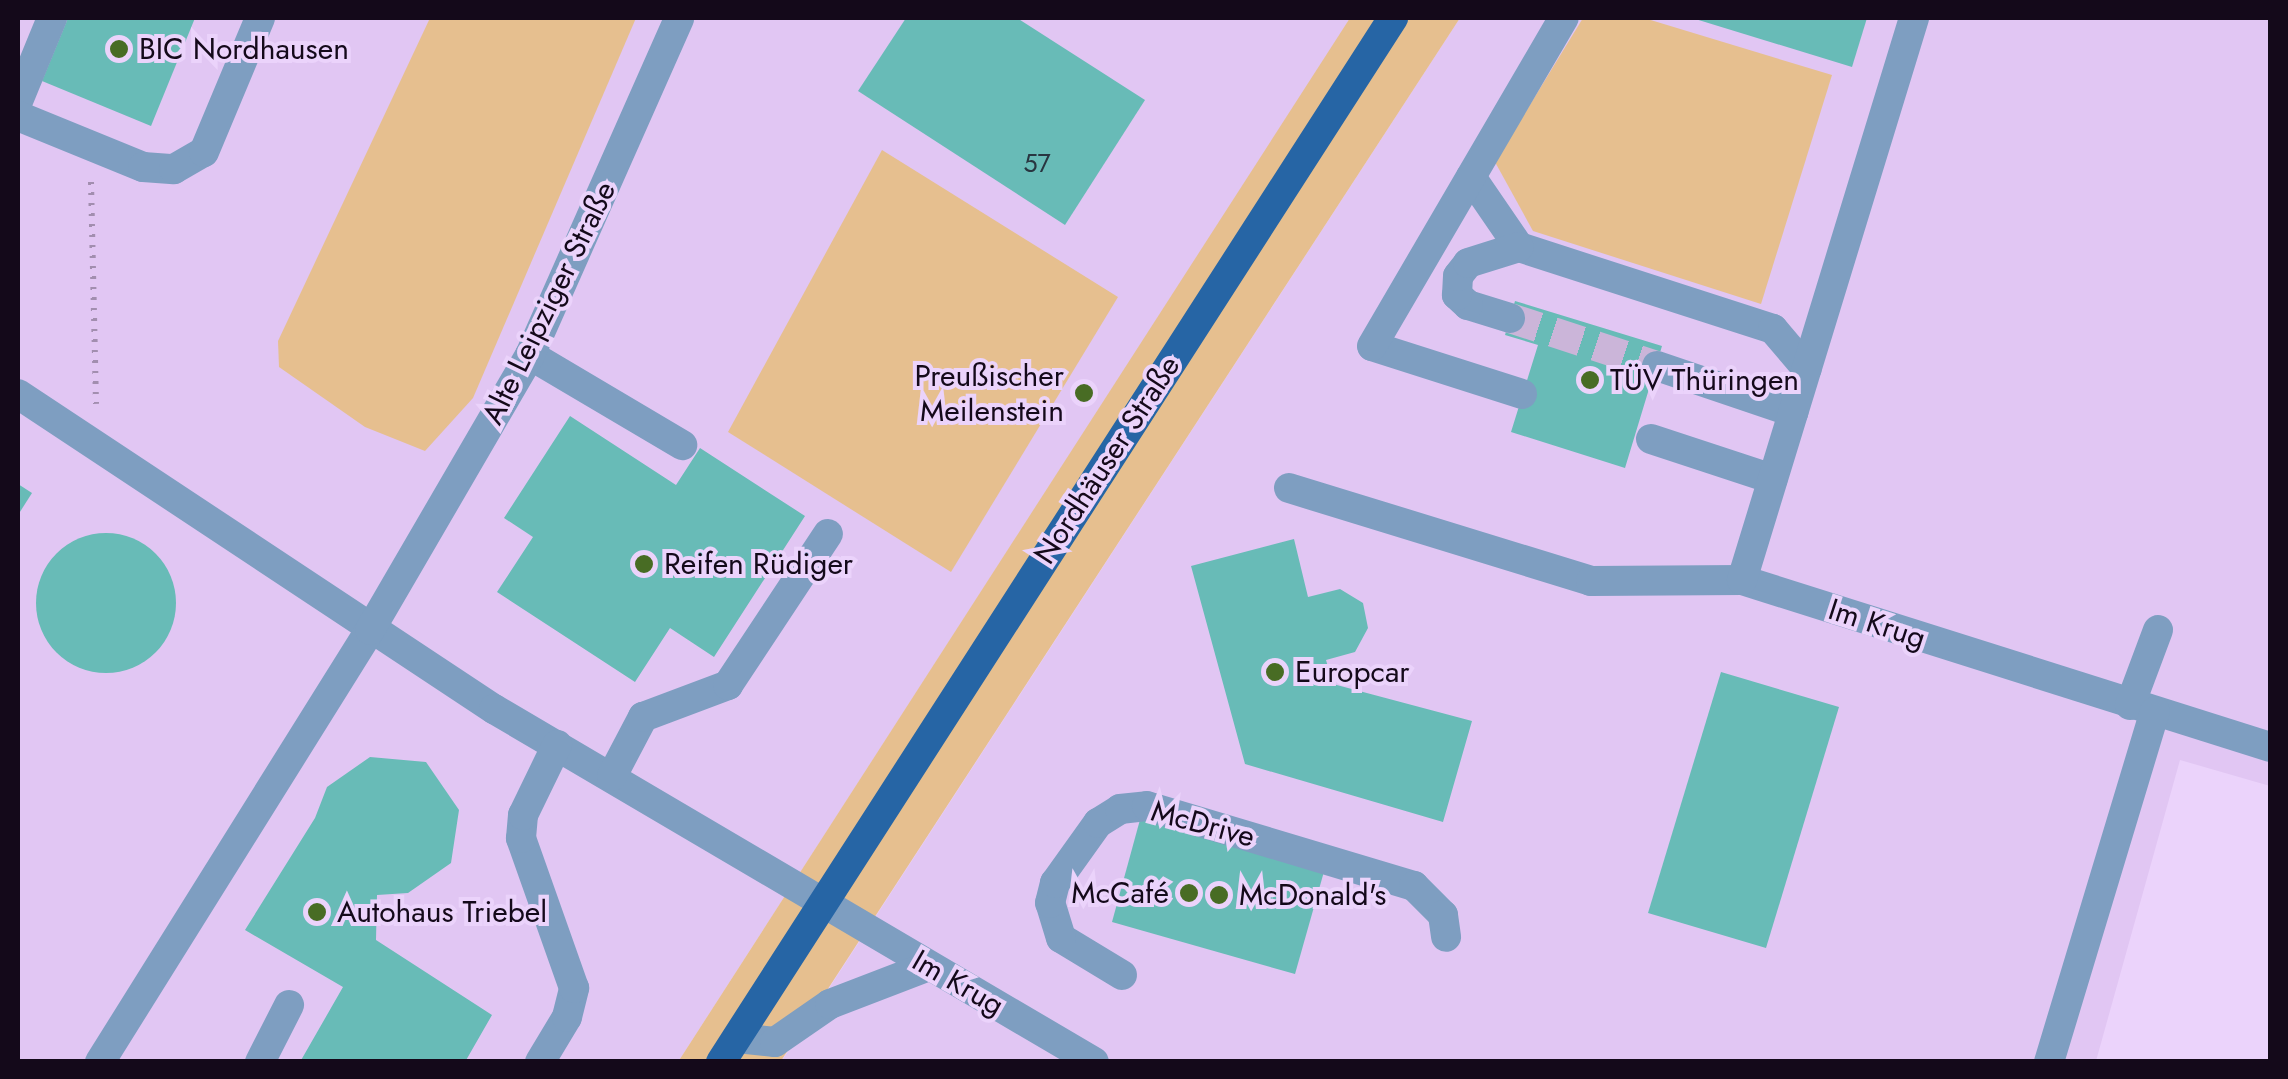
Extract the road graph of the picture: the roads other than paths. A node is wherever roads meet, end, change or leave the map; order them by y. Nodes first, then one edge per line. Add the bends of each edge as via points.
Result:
1 (52, 18) edge
2 (260, 18) edge
3 (679, 18) edge
4 (1393, 18) edge
5 (1564, 18) edge
6 (1914, 18) edge
7 (18, 102) edge
8 (18, 116) edge
9 (1471, 178) junction
10 (1519, 247) junction
11 (1510, 318) tunnel mouth
12 (530, 356) junction
13 (1656, 366) tunnel mouth
14 (1806, 370) junction
15 (18, 394) edge
16 (1522, 394) dead end
17 (1793, 412) junction
18 (1651, 440) dead end
19 (682, 445) dead end
20 (1773, 479) junction
21 (1289, 488) dead end
22 (828, 534) dead end
23 (1742, 580) junction
24 (370, 630) junction
25 (2158, 630) dead end
26 (2143, 709) junction
27 (557, 745) junction
28 (2270, 747) edge
29 (612, 776) junction
30 (822, 903) junction
31 (1446, 938) dead end
32 (929, 966) junction
33 (1122, 974) dead end
34 (289, 1005) dead end
35 (729, 1050) edge
36 (100, 1062) edge
37 (260, 1062) edge
38 (540, 1062) edge
39 (1094, 1062) edge
40 (2049, 1062) edge

1 - 7 street
2 - 8 street via 204,152 174,169 144,167
3 - 12 street, Alte Leipziger Straße
4 - 30 main road, Nordhäuser Straße
5 - 9 street
6 - 14 street
9 - 10 street
9 - 16 street via 1372,346
10 - 11 street via 1468,262 1458,276 1457,294 1468,304
10 - 14 street via 1773,329
12 - 19 street
12 - 24 street, Alte Leipziger Straße
13 - 17 street
14 - 17 street
15 - 24 street
17 - 20 street
18 - 20 street
20 - 23 street
21 - 23 street, Im Krug via 1591,581
22 - 29 street via 728,685 643,718
23 - 26 street, Im Krug
24 - 27 street
24 - 36 street, Alte Leipziger Straße
25 - 26 street
26 - 28 street, Im Krug
26 - 40 street
27 - 29 street
27 - 38 street via 523,816 521,838 574,988 567,1018
29 - 30 street
30 - 32 street, Im Krug
30 - 35 main road, Nordhäuser Straße
31 - 33 street, McDrive via 1433,899 1390,877 1146,806 1120,809 1098,823 1055,882 1050,903 1061,938
32 - 35 street via 830,1004 775,1042
32 - 39 street, Im Krug
34 - 37 street

